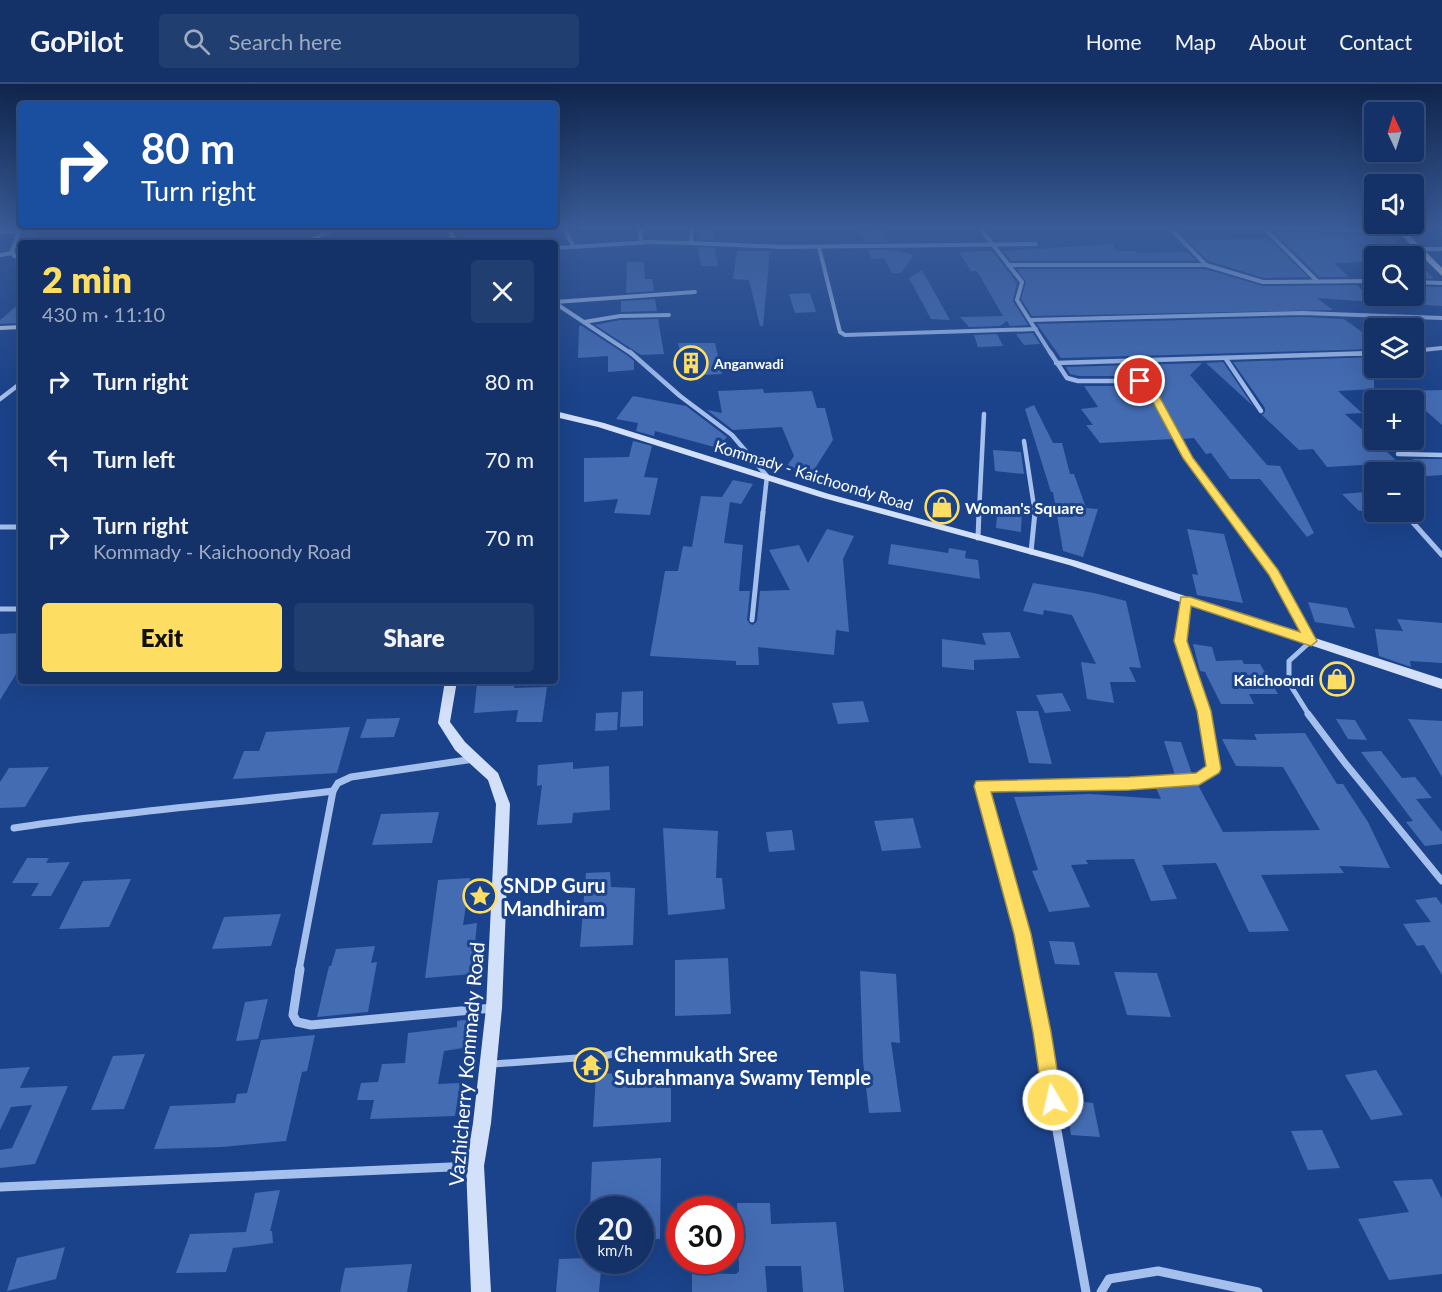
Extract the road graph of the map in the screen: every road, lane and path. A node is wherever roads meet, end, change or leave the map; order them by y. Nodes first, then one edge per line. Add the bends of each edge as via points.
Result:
1 (830, 283) edge
2 (1022, 283) edge
3 (695, 292) dead end
4 (558, 303) edge
5 (558, 305) edge
6 (669, 315) dead end
7 (1442, 318) edge
8 (1030, 320) junction
9 (584, 322) junction
10 (18, 327) edge
11 (0, 328) edge
12 (1036, 329) junction
13 (1442, 348) edge
14 (1424, 350) edge
15 (1364, 353) edge
16 (1226, 359) junction
17 (1056, 363) junction
18 (18, 385) edge
19 (0, 399) edge
20 (1261, 411) dead end
21 (984, 414) dead end
22 (558, 415) edge
23 (1023, 441) dead end
24 (1398, 454) dead end
25 (1442, 455) edge
26 (767, 476) junction
27 (1412, 522) edge
28 (0, 527) edge
29 (18, 527) edge
30 (978, 538) junction
31 (1031, 552) junction
32 (1442, 555) edge
33 (1185, 600) junction
34 (0, 609) edge
35 (18, 609) edge
36 (752, 620) dead end
37 (1311, 641) junction
38 (450, 684) edge
39 (1442, 684) edge
40 (474, 759) junction
41 (333, 791) junction
42 (14, 828) dead end
43 (1442, 881) edge
44 (494, 1008) junction
45 (630, 1050) dead end
46 (488, 1065) junction
47 (475, 1166) junction
48 (0, 1187) edge
49 (481, 1292) edge
50 (1086, 1292) edge
51 (1101, 1292) edge
52 (1258, 1292) edge

1 - 12 street via 840,332 845,335
2 - 8 street via 1017,300
3 - 4 street
5 - 9 street
6 - 9 street via 620,316
7 - 8 street via 1303,313
8 - 12 street
9 - 26 street via 633,354 732,435
10 - 11 main road
12 - 17 street
13 - 14 street
15 - 16 street
16 - 17 street
16 - 20 street
17 - 37 street via 1070,380 1140,381 1148,385 1189,458 1274,573
18 - 19 street
21 - 30 street
22 - 26 main road, Kommady - Kaichoondy Road
23 - 31 street via 1035,510
24 - 25 street
26 - 30 main road, Kommady - Kaichoondy Road
26 - 36 street
27 - 32 street
28 - 29 street
30 - 31 main road, Kommady - Kaichoondy Road
31 - 33 main road, Kommady - Kaichoondy Road
33 - 37 main road, Kommady - Kaichoondy Road
33 - 50 street via 1180,641 1204,711 1214,769 1199,779 982,786 1022,934
34 - 35 street
37 - 39 main road, Kommady - Kaichoondy Road
37 - 43 street via 1289,661 1289,683 1345,763
38 - 40 main road, Vazhicherry Kommady Road via 444,723
40 - 41 street via 351,777 338,783
40 - 44 main road, Vazhicherry Kommady Road via 493,777 503,804
41 - 42 street
41 - 44 street via 295,994 293,1015 297,1022 311,1025
44 - 46 main road, Vazhicherry Kommady Road
45 - 46 lane via 604,1056
46 - 47 main road, Vazhicherry Kommady Road
47 - 48 street
47 - 49 main road, Vazhicherry Kommady Road
51 - 52 street via 1108,1279 1158,1271

